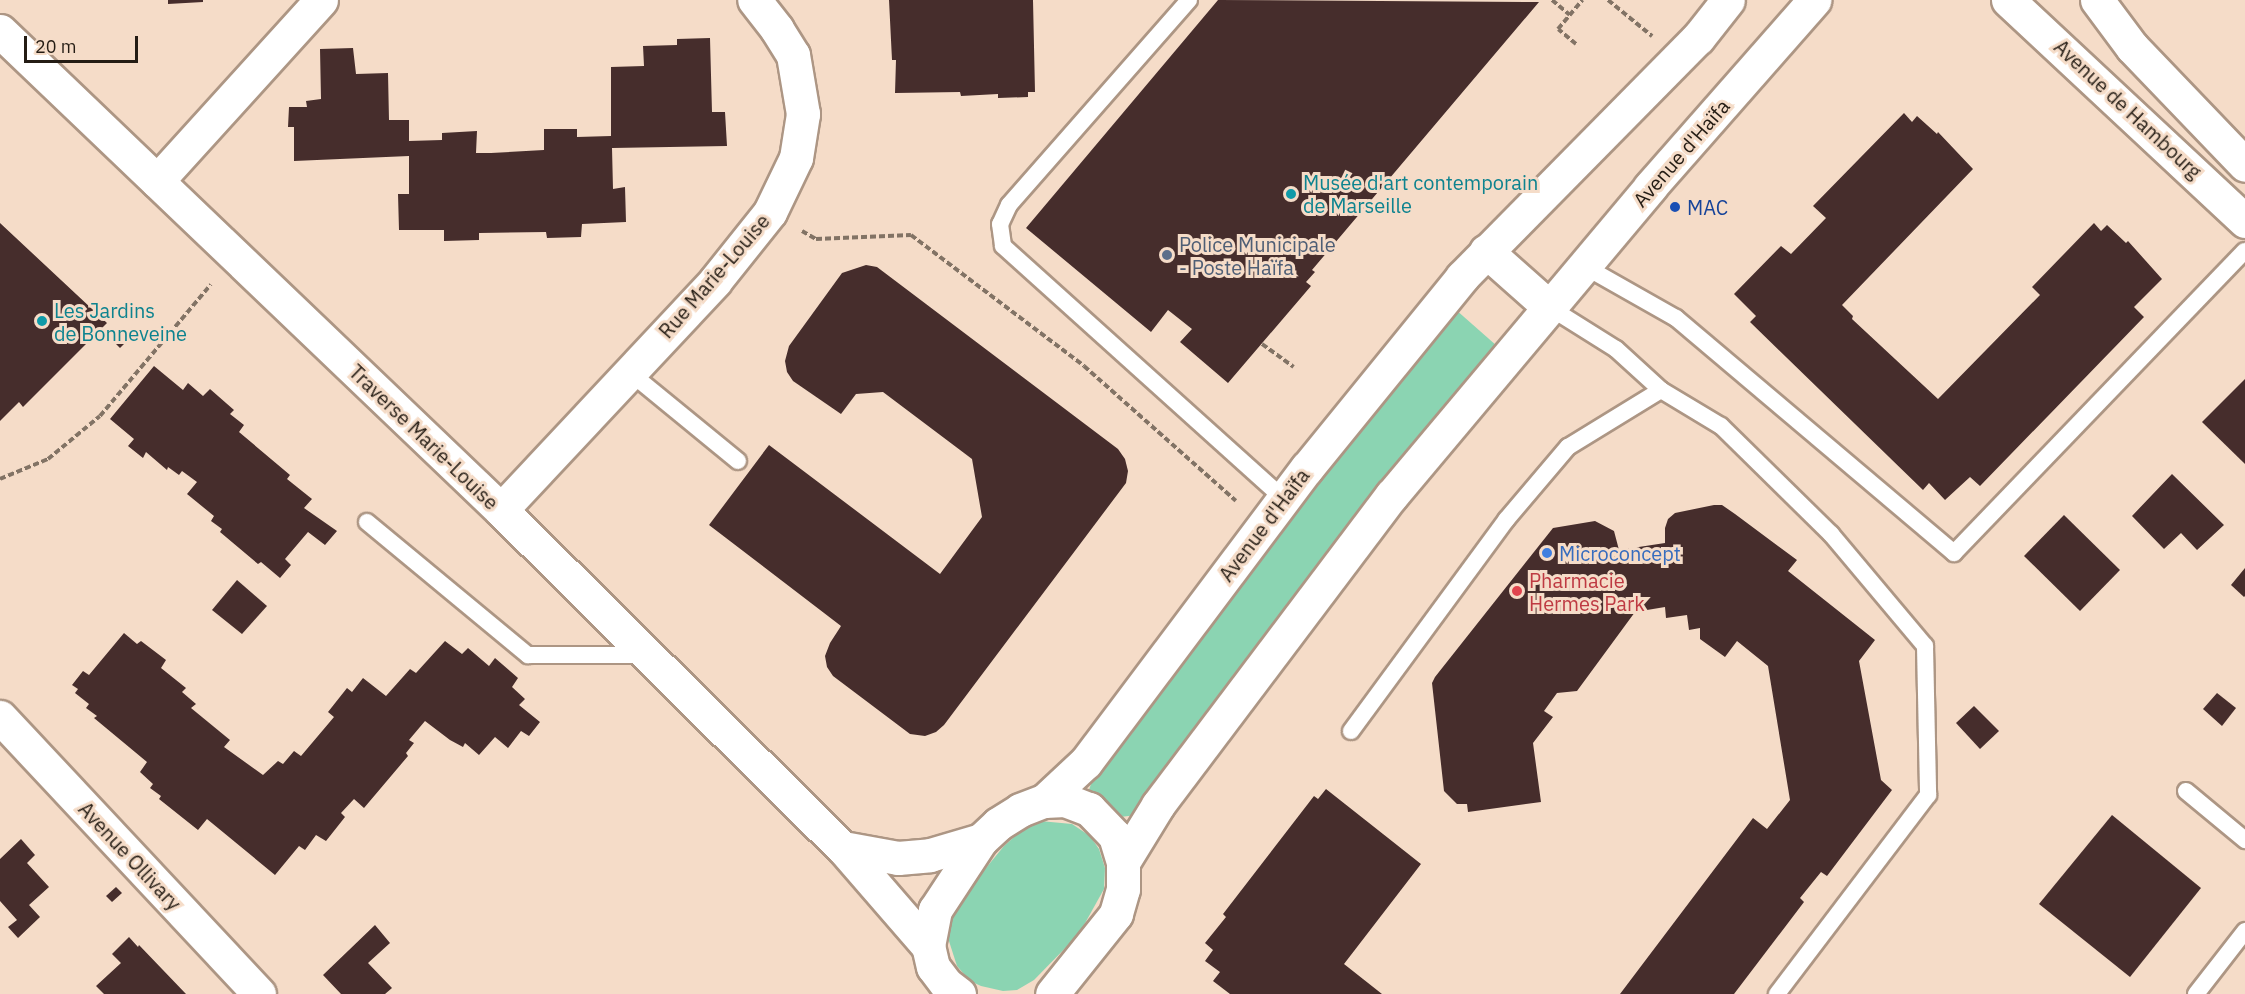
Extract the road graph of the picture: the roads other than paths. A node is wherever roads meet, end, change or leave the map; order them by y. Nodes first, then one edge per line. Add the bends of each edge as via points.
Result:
1 (321, 0) edge
2 (754, 0) edge
3 (1188, 0) edge
4 (1728, 0) edge
5 (1814, 0) edge
6 (2008, 0) edge
7 (2097, 0) edge
8 (0, 31) edge
9 (2240, 150) edge
10 (157, 181) junction
11 (2245, 221) edge
12 (1486, 250) junction
13 (2245, 251) edge
14 (1584, 266) junction
15 (1549, 307) junction
16 (628, 371) junction
17 (1661, 390) junction
18 (738, 461) dead end
19 (1284, 499) junction
20 (501, 510) junction
21 (367, 522) dead end
22 (648, 655) junction
23 (1351, 731) dead end
24 (6, 734) edge
25 (2186, 791) dead end
26 (1044, 801) junction
27 (981, 840) junction
28 (2245, 840) edge
29 (843, 848) junction
30 (1123, 862) junction
31 (2245, 931) edge
32 (931, 969) edge
33 (1062, 991) edge
34 (259, 994) edge
35 (959, 994) edge
36 (1777, 994) edge
37 (2196, 994) edge

1 - 10 street
2 - 16 street, Rue Marie-Louise via 793,55 803,114 796,158 771,212 715,281
3 - 19 lane via 1010,205 1000,224 1004,246
4 - 12 street, Avenue d'Haïfa via 1698,38
5 - 14 street, Avenue d'Haïfa
6 - 11 street, Avenue de Hambourg
7 - 9 street, Avenue de Hambourg via 2132,47
8 - 10 street, Traverse Marie-Louise
10 - 20 street, Traverse Marie-Louise
12 - 15 street
12 - 19 street, Avenue d'Haïfa
13 - 14 lane via 1954,553 1676,318
14 - 15 street, Avenue d'Haïfa
15 - 17 lane via 1616,349
15 - 30 street, Avenue d'Haïfa via 1392,495 1158,806
16 - 18 lane
16 - 20 street, Rue Marie-Louise
17 - 23 lane via 1568,447 1506,520
17 - 36 lane via 1721,426 1831,534 1925,646 1928,795
19 - 26 street, Avenue d'Haïfa via 1086,762
20 - 22 street, Traverse Marie-Louise
21 - 22 lane via 528,655
22 - 29 street, Traverse Marie-Louise
24 - 34 street, Avenue Ollivary
25 - 28 lane
26 - 27 street via 1020,810
26 - 30 street via 1065,800 1089,809 1115,836
27 - 29 street via 930,855 898,858
27 - 32 street via 935,910
29 - 32 street, Traverse Marie-Louise
30 - 33 street via 1123,889 1116,914
31 - 37 lane
32 - 35 street, Traverse Marie-Louise

